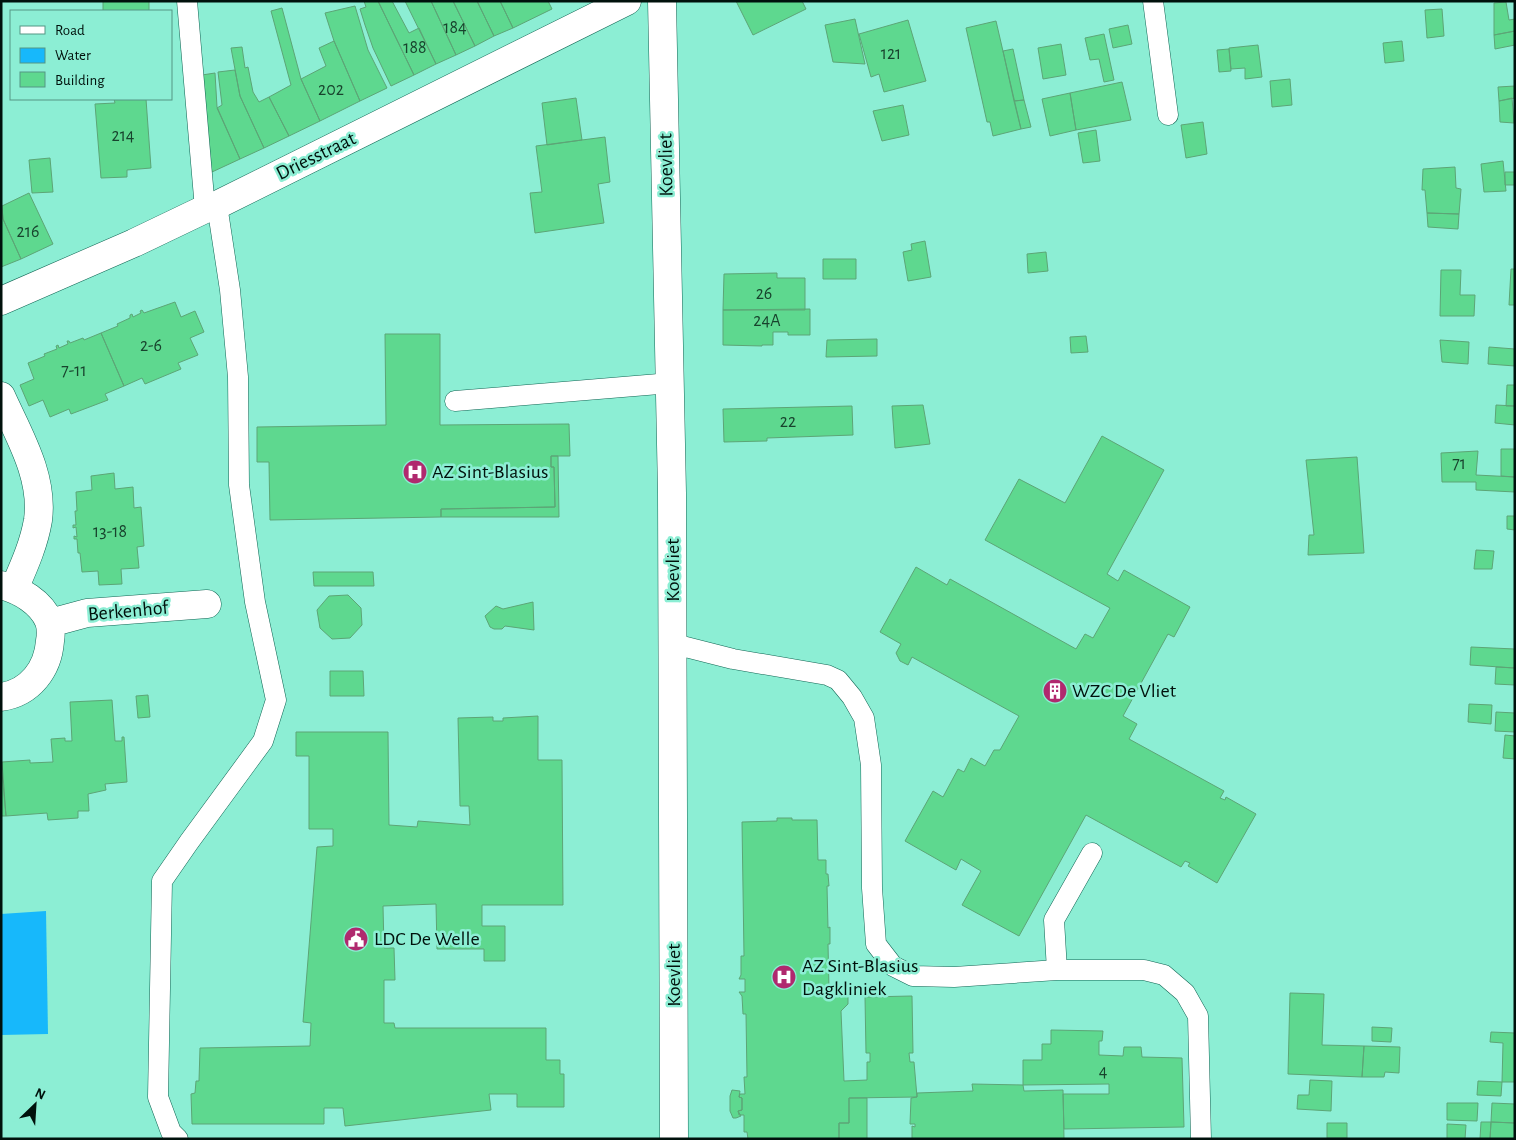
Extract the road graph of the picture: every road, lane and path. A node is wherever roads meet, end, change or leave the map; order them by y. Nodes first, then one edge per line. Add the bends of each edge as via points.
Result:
1 (186, 1) edge
2 (627, 1) edge
3 (662, 1) edge
4 (1153, 1) edge
5 (1168, 115) dead end
6 (211, 207) junction
7 (1, 301) edge
8 (671, 383) junction
9 (1, 396) edge
10 (455, 401) dead end
11 (8, 587) edge
12 (208, 604) dead end
13 (50, 623) junction
14 (674, 644) junction
15 (1, 697) edge
16 (1092, 853) dead end
17 (1057, 970) junction
18 (178, 1139) edge
19 (674, 1139) edge
20 (1201, 1139) edge

1 - 6 lane
2 - 6 street, Driesstraat
3 - 8 street, Koevliet
4 - 5 lane
6 - 7 street, Driesstraat
6 - 18 lane via 230,290 238,377 239,485 255,602 276,700 263,741 162,881 158,1097 171,1132
8 - 10 lane
8 - 14 street, Koevliet
9 - 11 street via 31,464 37,490 38,518 28,557
11 - 13 street via 34,602
12 - 13 street, Berkenhof via 87,613
13 - 15 street via 49,652 44,667 26,688
14 - 17 lane via 733,659 826,675 838,680 852,697 864,718 872,765 872,888 876,944 893,966 913,976 954,977
14 - 19 street, Koevliet
16 - 17 lane via 1054,920
17 - 20 lane via 1144,970 1164,975 1185,993 1198,1016

